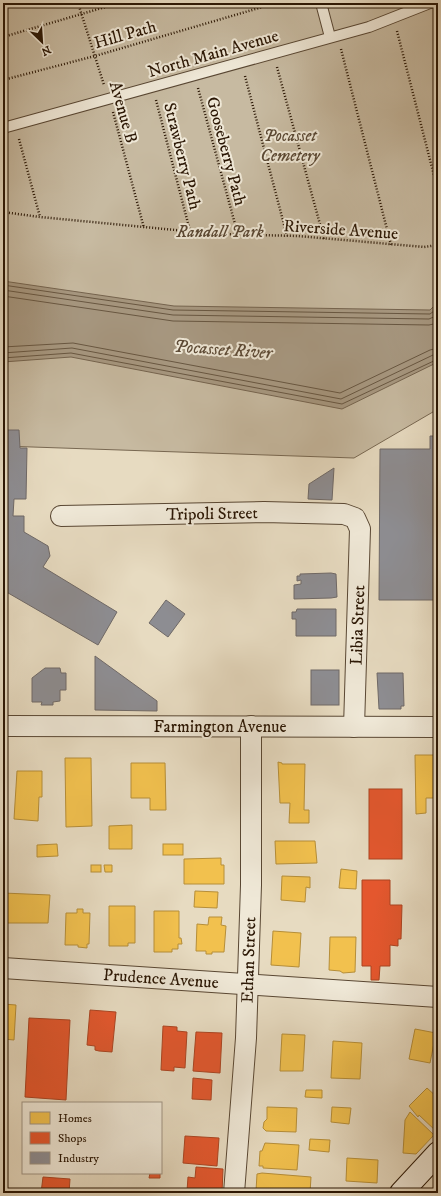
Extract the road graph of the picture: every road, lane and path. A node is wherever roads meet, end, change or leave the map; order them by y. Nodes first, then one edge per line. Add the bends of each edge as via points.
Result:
1 (78, 3) edge
2 (119, 3) edge
3 (276, 3) edge
4 (321, 3) edge
5 (430, 3) edge
6 (82, 14) junction
7 (393, 17) junction
8 (334, 36) junction
9 (3, 37) edge
10 (273, 53) junction
11 (95, 56) junction
12 (241, 62) junction
13 (194, 74) junction
14 (3, 80) edge
15 (153, 86) junction
16 (109, 98) junction
17 (15, 125) junction
18 (3, 128) edge
19 (438, 191) edge
20 (3, 212) edge
21 (40, 217) junction
22 (144, 228) junction
23 (190, 231) junction
24 (238, 234) junction
25 (287, 236) junction
26 (324, 239) junction
27 (390, 245) junction
28 (438, 245) edge
29 (61, 516) dead end
30 (358, 523) joint
31 (3, 726) edge
32 (251, 726) junction
33 (354, 727) junction
34 (438, 727) edge
35 (3, 968) edge
36 (247, 984) junction
37 (438, 997) edge
38 (438, 1153) edge
39 (234, 1193) edge
40 (401, 1193) edge

1 - 6 path, Avenue B
2 - 6 path
3 - 11 path, Hill Path
4 - 8 lane
5 - 7 lane, North Main Avenue
6 - 9 path
6 - 11 path, Avenue B
7 - 8 lane, North Main Avenue via 369,27
7 - 19 path
8 - 10 lane, North Main Avenue
8 - 27 path
10 - 12 lane, North Main Avenue
10 - 26 path
11 - 14 path, Hill Path
11 - 16 path, Avenue B
12 - 13 lane, North Main Avenue
12 - 25 path
13 - 15 lane, North Main Avenue
13 - 24 path, Gooseberry Path
15 - 16 lane, North Main Avenue
15 - 23 path, Strawberry Path
16 - 17 lane, North Main Avenue
16 - 22 path, Avenue B
17 - 18 lane, North Main Avenue
17 - 21 path
20 - 21 path, Riverside Avenue
21 - 22 path, Riverside Avenue
22 - 23 path, Riverside Avenue
23 - 24 path, Riverside Avenue
24 - 25 path, Riverside Avenue
25 - 26 path, Riverside Avenue
26 - 27 path, Riverside Avenue
27 - 28 path, Riverside Avenue
29 - 30 street, Tripoli Street via 323,512 344,514 355,518
30 - 33 street, Libia Street via 360,529
31 - 32 street, Farmington Avenue
32 - 33 street, Farmington Avenue
32 - 36 street, Ethan Street via 251,885
33 - 34 street, Farmington Avenue
35 - 36 street, Prudence Avenue
36 - 37 street, Prudence Avenue
36 - 39 street, Ethan Street via 246,1038
38 - 40 street

